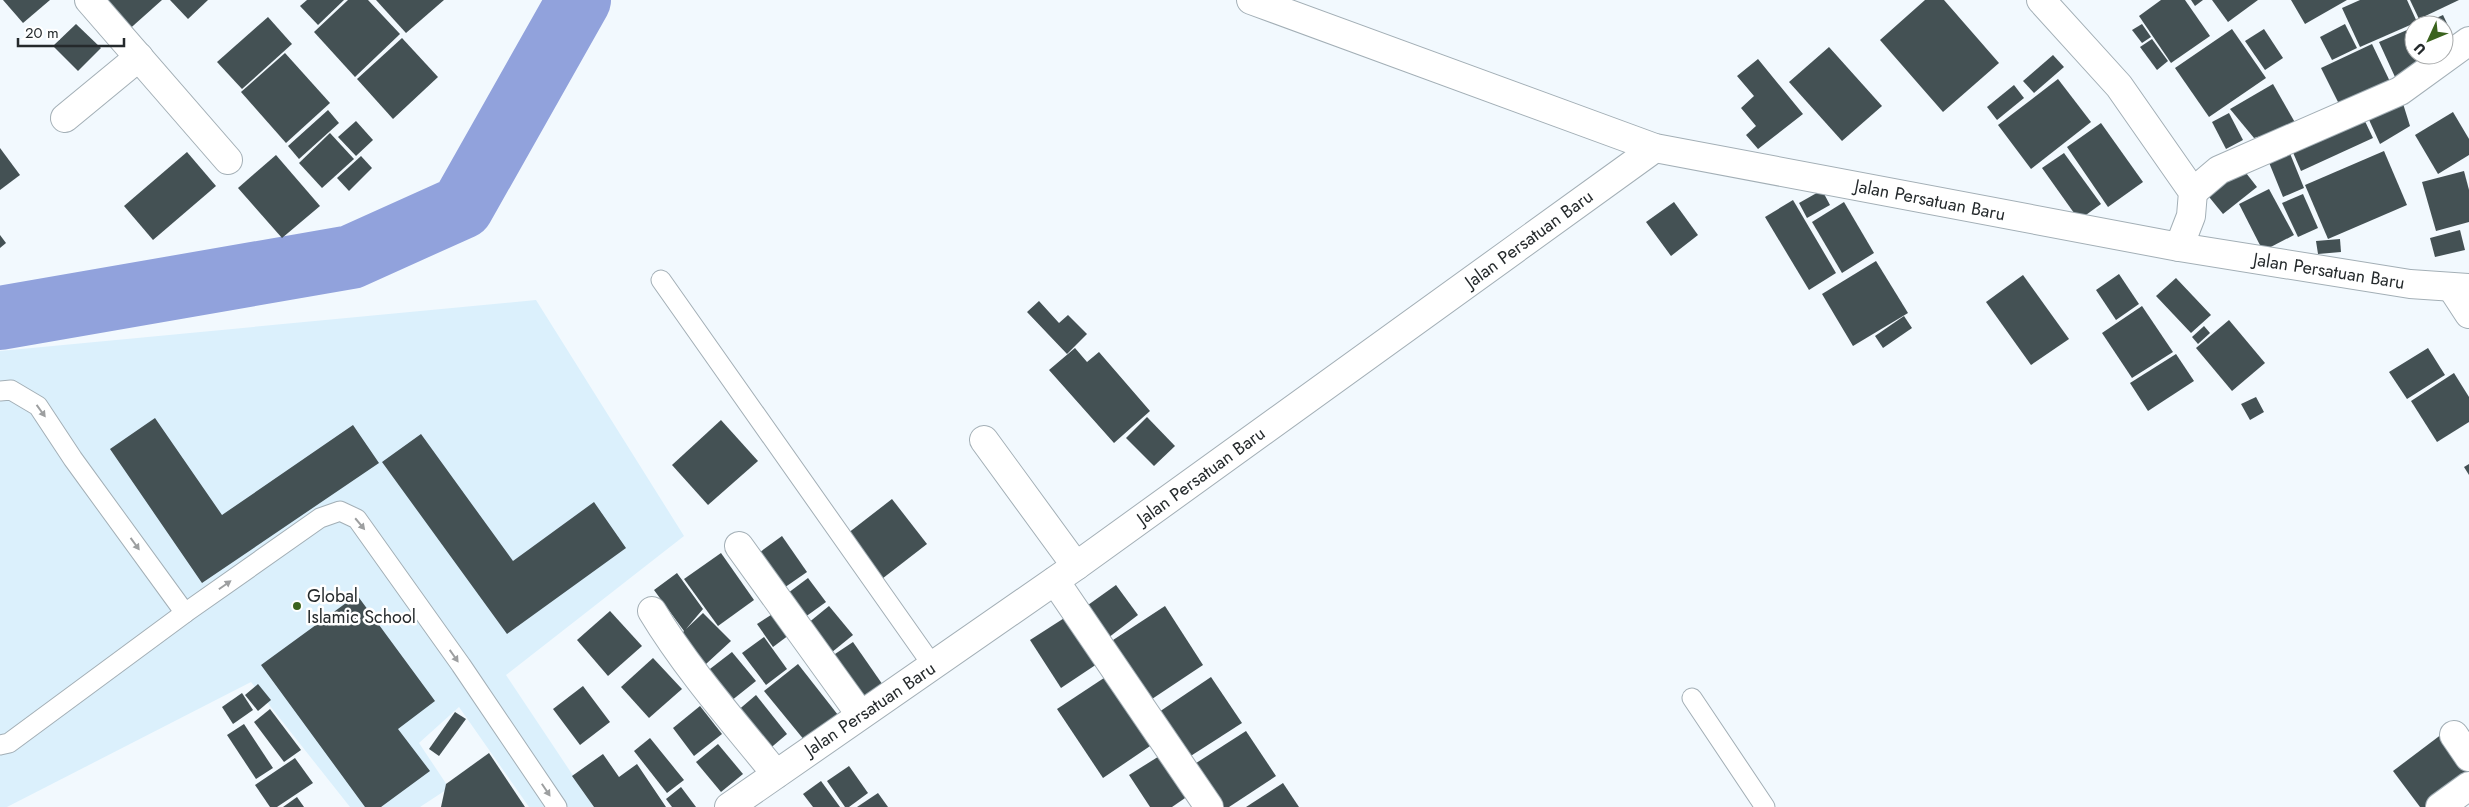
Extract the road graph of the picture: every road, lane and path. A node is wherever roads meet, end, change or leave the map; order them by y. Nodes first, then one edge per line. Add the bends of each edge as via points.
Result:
1 (89, 0) edge
2 (1250, 0) edge
3 (2041, 0) edge
4 (2469, 41) edge
5 (139, 57) junction
6 (65, 118) dead end
7 (1655, 148) junction
8 (228, 160) dead end
9 (2193, 192) junction
10 (2179, 247) junction
11 (661, 280) dead end
12 (2460, 288) edge
13 (2469, 314) edge
14 (0, 391) edge
15 (984, 440) dead end
16 (739, 546) dead end
17 (1065, 573) junction
18 (652, 611) dead end
19 (185, 613) junction
20 (933, 666) junction
21 (1692, 698) dead end
22 (860, 714) junction
23 (0, 745) edge
24 (776, 774) junction
25 (2469, 786) edge
26 (557, 807) edge
27 (729, 807) edge
28 (1209, 807) edge
29 (1765, 807) edge
30 (2440, 807) edge

1 - 5 street
2 - 7 street
3 - 9 street via 2119,86
4 - 9 street via 2400,91 2219,170
5 - 6 street
5 - 8 street
7 - 10 street, Jalan Persatuan Baru
7 - 17 street, Jalan Persatuan Baru
9 - 10 street via 2191,216
10 - 12 street, Jalan Persatuan Baru via 2410,284
11 - 20 lane
12 - 13 street
14 -> 19 lane via 11,390 38,406
15 - 17 street
16 - 22 street
17 - 20 street, Jalan Persatuan Baru
17 - 28 street
18 - 24 street
19 - 23 lane via 8,743
19 -> 26 lane via 320,518 340,511 357,519
20 - 22 street, Jalan Persatuan Baru
21 - 29 lane
22 - 24 street, Jalan Persatuan Baru
24 - 27 street, Jalan Persatuan Baru
25 - 30 street

